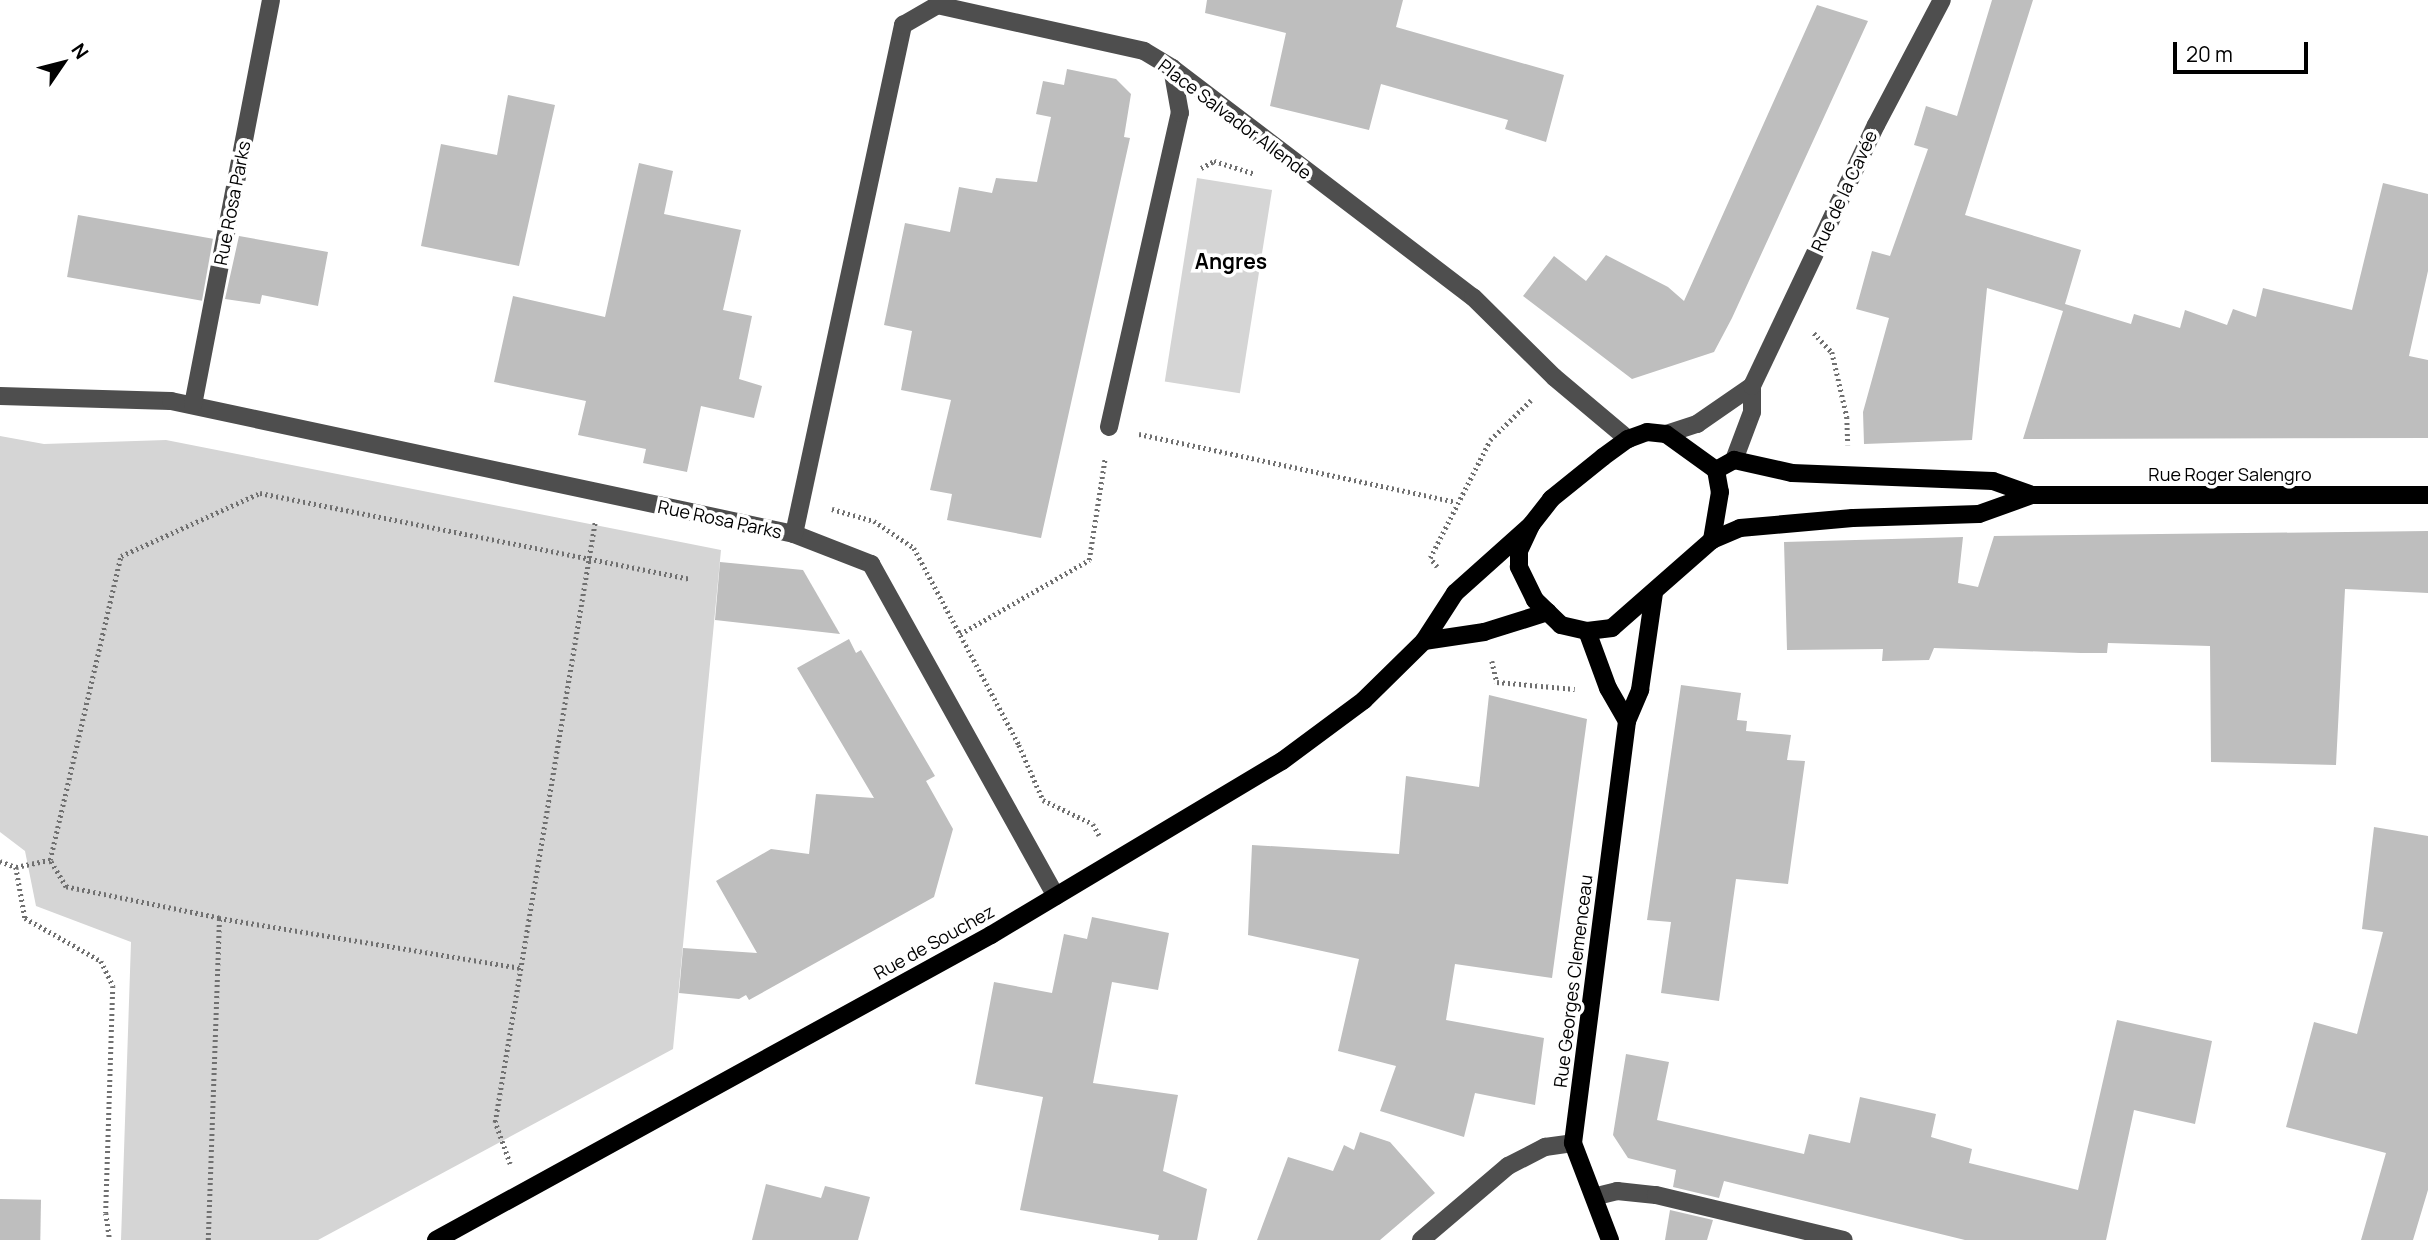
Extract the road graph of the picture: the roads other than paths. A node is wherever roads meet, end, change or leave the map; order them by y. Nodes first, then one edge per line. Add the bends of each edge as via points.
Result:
1 (271, 0) edge
2 (1942, 0) edge
3 (1172, 68) junction
4 (1752, 386) junction
5 (0, 396) edge
6 (192, 405) junction
7 (1109, 427) road end
8 (1667, 434) junction
9 (1628, 439) junction
10 (1734, 460) junction
11 (1716, 470) junction
12 (2032, 495) junction
13 (2428, 495) edge
14 (1531, 525) junction
15 (794, 534) junction
16 (1712, 540) junction
17 (1654, 593) junction
18 (1548, 612) junction
19 (1587, 631) junction
20 (1424, 641) junction
21 (1627, 721) junction
22 (1056, 896) junction
23 (1573, 1143) junction
24 (1597, 1196) junction
25 (436, 1240) edge
26 (1421, 1240) edge
27 (1610, 1240) edge
28 (1844, 1240) edge

1 - 6 street, Rue Rosa Parks
2 - 4 street, Rue de la Cavée via 1875,125
3 - 7 street via 1180,113
3 - 9 street, Place Salvador Allende via 1473,297 1554,377
3 - 15 street, Place Salvador Allende via 1144,51 937,5 903,25
4 - 8 street, Rue de la Cavée via 1697,424
4 - 10 street, Rue de la Cavée via 1752,412
5 - 6 street, Rue Rosa Parks
6 - 15 street, Rue Rosa Parks
8 - 9 main road via 1647,432
8 - 11 main road
9 - 14 main road via 1552,499
10 - 11 main road
10 - 12 main road, Rue Roger Salengro via 1791,473 1993,481
11 - 16 main road via 1720,492
12 - 13 main road, Rue Roger Salengro
12 - 16 main road, Rue Roger Salengro via 1979,514 1853,517 1740,528
14 - 18 main road via 1519,551 1519,567 1535,600
14 - 20 main road, Rue de Souchez via 1455,593
15 - 22 street, Rue Rosa Parks via 871,564
16 - 17 main road
17 - 19 main road via 1612,628
17 - 21 main road, Rue Georges Clemenceau via 1640,690
18 - 19 main road via 1561,625
18 - 20 main road via 1484,632
19 - 21 main road via 1608,688
20 - 22 main road, Rue de Souchez via 1364,700 1282,761
21 - 23 main road, Rue Georges Clemenceau
22 - 25 main road, Rue de Souchez
23 - 24 main road
23 - 26 street via 1545,1147 1508,1166
24 - 27 main road
24 - 28 street via 1617,1191 1656,1195

